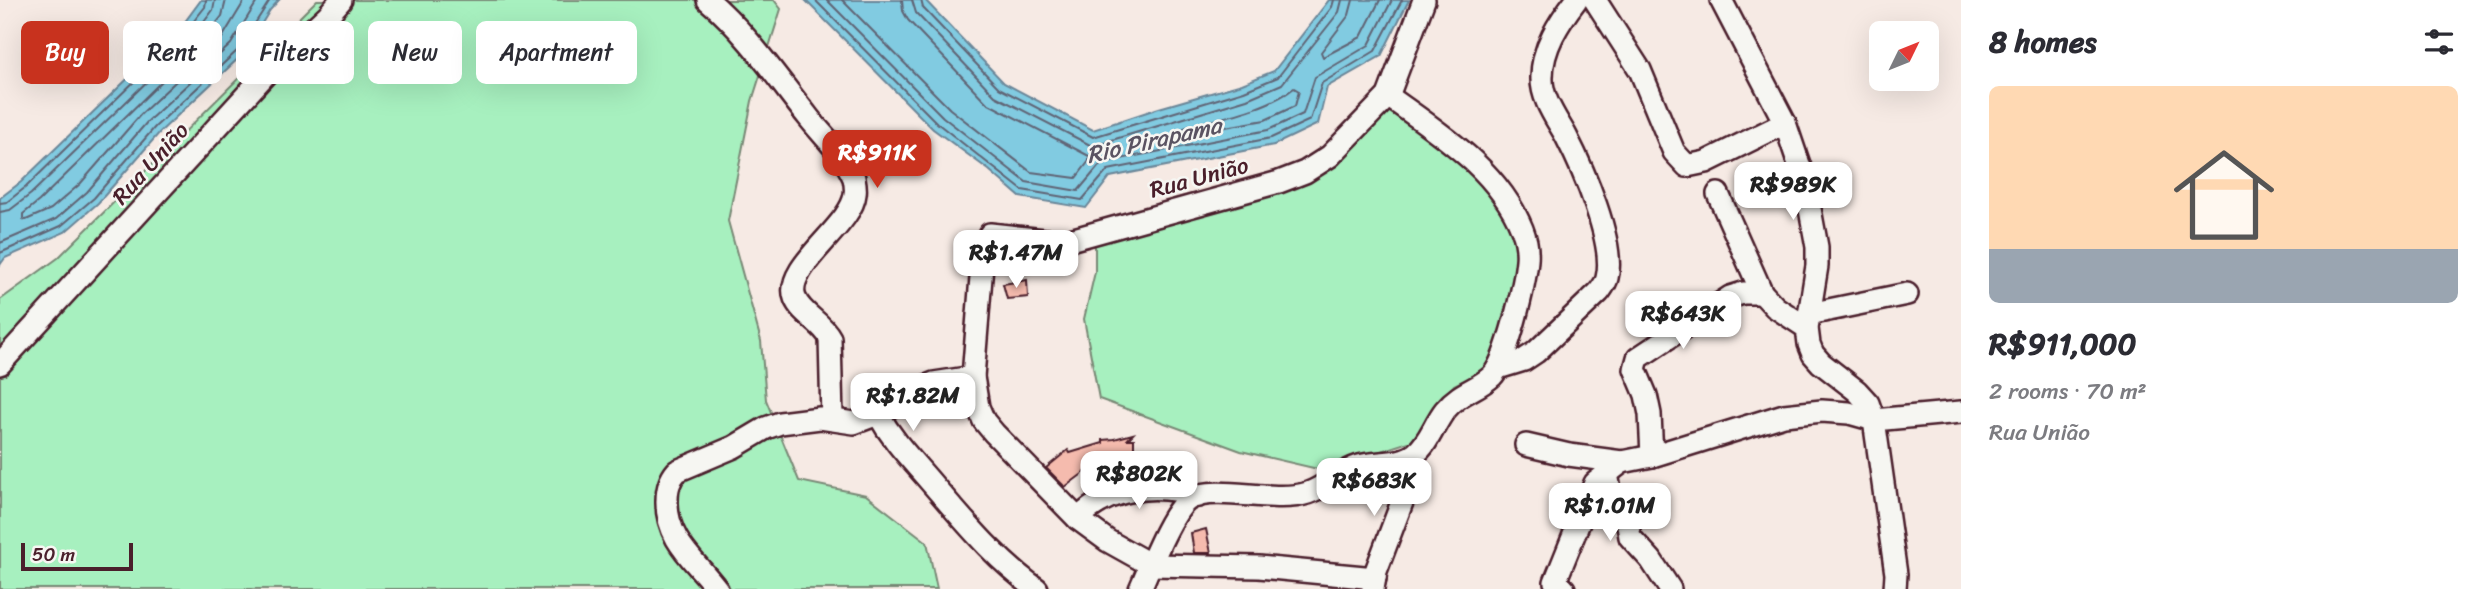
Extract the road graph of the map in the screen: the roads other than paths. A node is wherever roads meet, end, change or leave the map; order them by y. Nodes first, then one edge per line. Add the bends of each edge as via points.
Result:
1 (341, 0) edge
2 (708, 0) edge
3 (1424, 0) edge
4 (1576, 0) edge
5 (1595, 0) edge
6 (1721, 0) edge
7 (1388, 96) junction
8 (1785, 122) junction
9 (1718, 194) dead end
10 (1762, 293) junction
11 (1907, 295) dead end
12 (1808, 321) junction
13 (0, 364) edge
14 (1498, 368) junction
15 (973, 377) junction
16 (1961, 412) edge
17 (878, 414) junction
18 (832, 419) junction
19 (1874, 420) junction
20 (1526, 445) dead end
21 (1414, 454) junction
22 (1652, 456) junction
23 (1615, 468) junction
24 (1198, 496) junction
25 (1078, 520) junction
26 (1151, 565) junction
27 (1374, 583) edge
28 (717, 589) edge
29 (1037, 589) edge
30 (1140, 589) edge
31 (1564, 589) edge
32 (1670, 589) edge
33 (1895, 589) edge

1 - 13 street, Rua União via 275,64
2 - 18 street via 765,61 844,162 855,183 854,203 805,265 794,289 800,306 830,338
3 - 7 street
4 - 14 street via 1549,43 1541,80 1593,200 1605,244 1607,280 1536,352
5 - 8 street via 1640,70 1674,152 1687,166 1706,162
6 - 8 street
7 - 14 street via 1476,163 1521,226 1527,261
7 - 15 street, Rua União via 1330,156 1279,182 1070,240 988,237
8 - 12 street via 1815,228 1817,266
9 - 10 street
10 - 12 street via 1775,307
10 - 22 street via 1730,297 1639,358 1635,366 1650,414
11 - 12 street
12 - 19 street via 1813,354 1868,403
14 - 21 street via 1456,399
15 - 17 street via 934,383
15 - 25 street via 984,421
16 - 19 street
17 - 18 street via 854,423
17 - 29 street via 898,447 984,543
18 - 28 street via 793,420 766,428 671,478 667,498 670,528
19 - 22 street via 1822,411 1784,415
19 - 33 street
20 - 23 street
21 - 24 street via 1344,471 1306,494
21 - 27 street via 1407,489
22 - 23 street
23 - 31 street via 1595,483 1555,582
23 - 32 street via 1610,490 1625,507 1630,537
24 - 25 street via 1168,488 1125,492 1103,499
24 - 26 street via 1179,509
25 - 26 street
26 - 27 street via 1259,567
26 - 30 street

